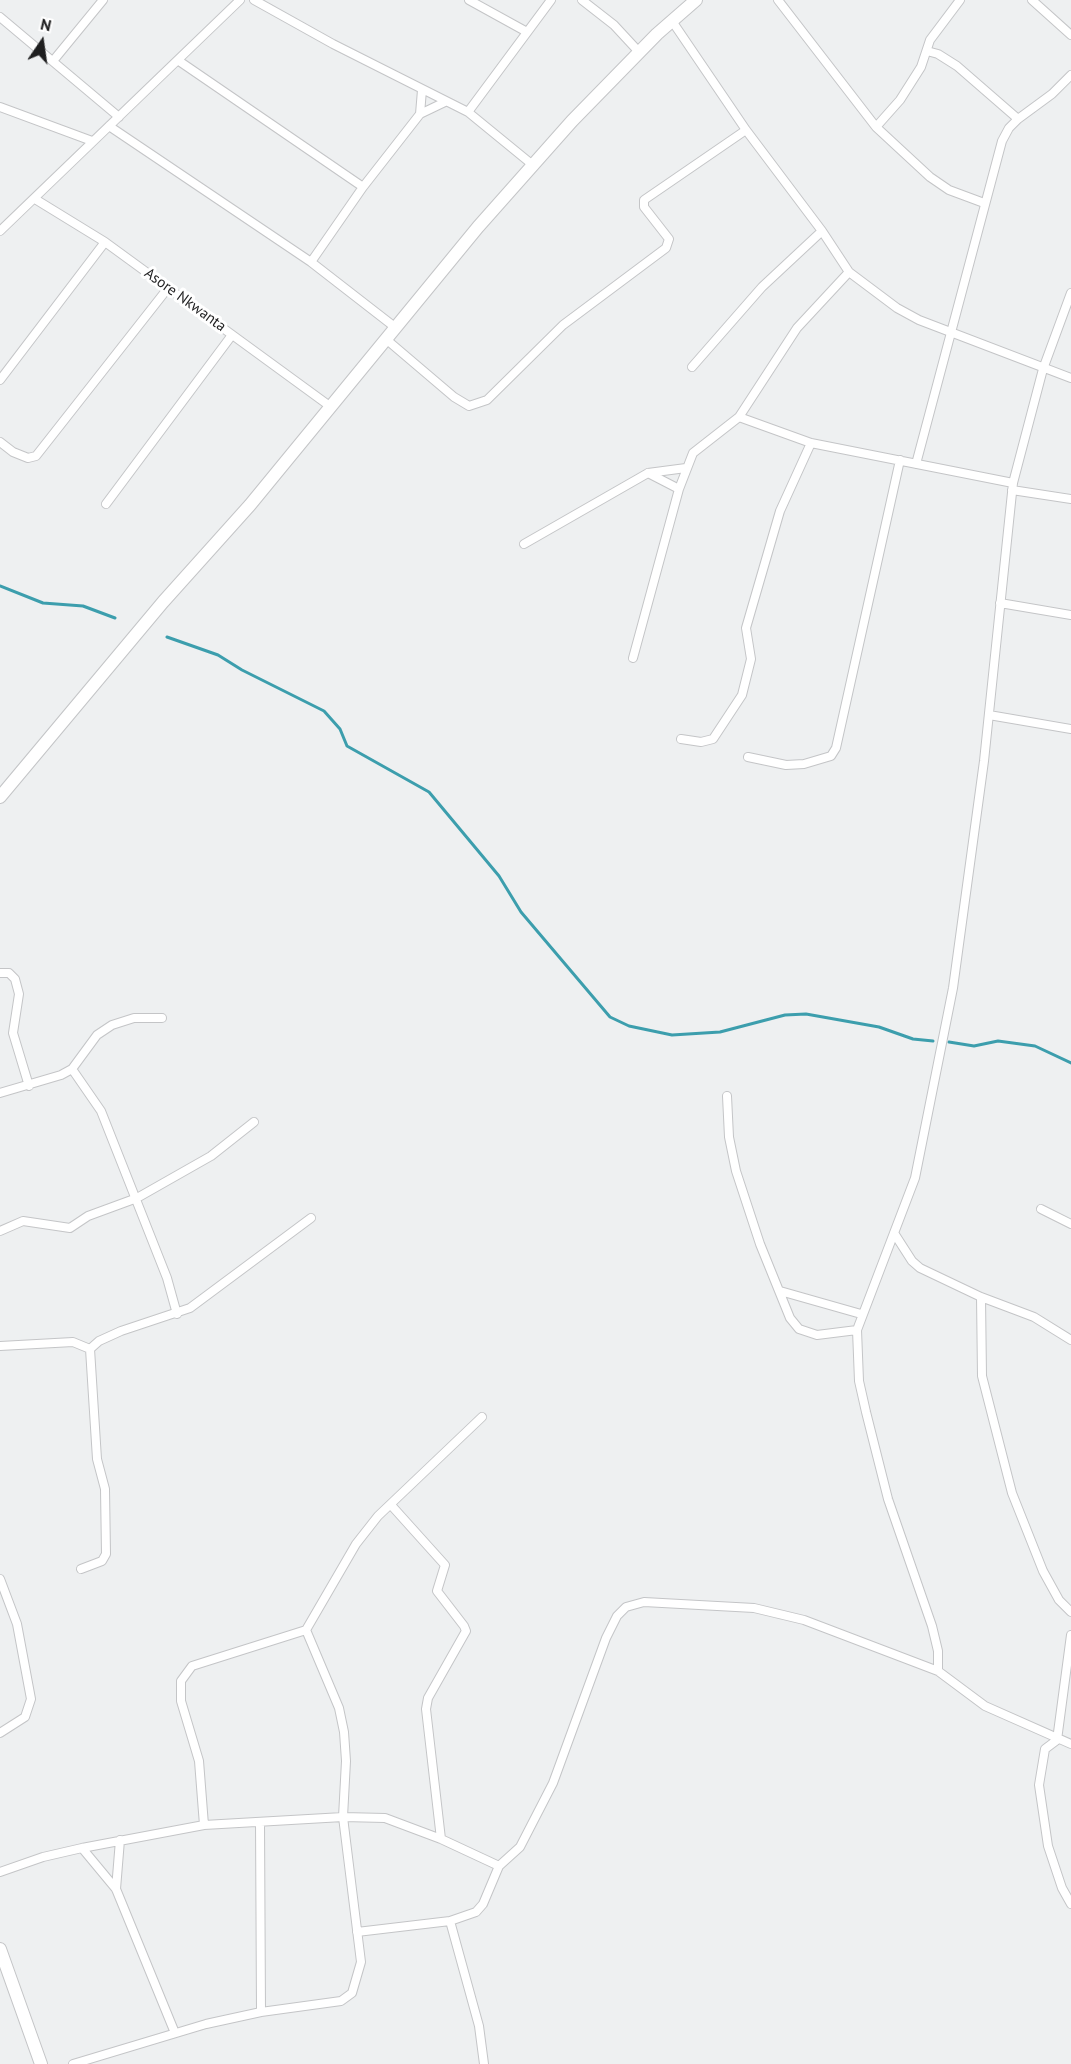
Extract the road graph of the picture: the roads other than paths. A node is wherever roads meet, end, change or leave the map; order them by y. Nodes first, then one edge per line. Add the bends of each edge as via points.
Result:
1 (103, 0) edge
2 (240, 0) edge
3 (254, 0) edge
4 (469, 0) edge
5 (551, 0) edge
6 (582, 0) edge
7 (696, 0) edge
8 (778, 0) edge
9 (960, 0) edge
10 (1032, 0) edge
11 (0, 17) edge
12 (672, 21) junction
13 (527, 32) junction
14 (1071, 35) edge
15 (927, 51) junction
16 (639, 52) junction
17 (53, 61) junction
18 (179, 61) junction
19 (1071, 75) edge
20 (422, 90) junction
21 (445, 102) junction
22 (0, 107) edge
23 (468, 112) junction
24 (420, 114) junction
25 (119, 117) junction
26 (1018, 119) junction
27 (109, 126) junction
28 (876, 127) junction
29 (746, 130) junction
30 (92, 141) junction
31 (534, 166) junction
32 (363, 187) junction
33 (35, 199) junction
34 (984, 203) junction
35 (0, 231) edge
36 (822, 231) junction
37 (105, 242) junction
38 (310, 262) junction
39 (849, 272) junction
40 (168, 288) junction
41 (1071, 293) edge
42 (396, 328) junction
43 (950, 332) junction
44 (232, 335) junction
45 (387, 340) junction
46 (692, 367) dead end
47 (1043, 369) junction
48 (1071, 378) edge
49 (0, 380) edge
50 (748, 405) junction
51 (331, 407) junction
52 (739, 417) junction
53 (756, 421) junction
54 (0, 442) edge
55 (811, 443) junction
56 (900, 460) junction
57 (916, 464) junction
58 (686, 468) junction
59 (648, 473) junction
60 (1012, 487) junction
61 (679, 489) junction
62 (1071, 499) edge
63 (106, 504) dead end
64 (524, 544) dead end
65 (1000, 603) junction
66 (1071, 615) edge
67 (633, 657) dead end
68 (989, 715) junction
69 (1071, 729) edge
70 (681, 739) dead end
71 (748, 757) dead end
72 (0, 797) edge
73 (0, 973) edge
74 (162, 1018) dead end
75 (72, 1069) junction
76 (29, 1086) junction
77 (0, 1093) edge
78 (727, 1096) dead end
79 (254, 1122) dead end
80 (137, 1198) junction
81 (1041, 1209) dead end
82 (311, 1218) dead end
83 (1071, 1224) edge
84 (0, 1231) edge
85 (894, 1233) junction
86 (780, 1291) junction
87 (981, 1297) junction
88 (177, 1314) junction
89 (861, 1314) junction
90 (857, 1330) junction
91 (1071, 1340) edge
92 (0, 1346) edge
93 (90, 1350) junction
94 (482, 1417) dead end
95 (391, 1505) junction
96 (81, 1569) dead end
97 (0, 1580) edge
98 (1071, 1612) edge
99 (306, 1630) junction
100 (1071, 1635) edge
101 (938, 1671) junction
102 (0, 1733) edge
103 (1057, 1740) junction
104 (1071, 1744) edge
105 (343, 1817) junction
106 (260, 1822) junction
107 (204, 1825) junction
108 (441, 1839) junction
109 (120, 1840) junction
110 (82, 1848) junction
111 (499, 1866) junction
112 (0, 1872) edge
113 (116, 1889) junction
114 (1071, 1904) edge
115 (450, 1920) junction
116 (357, 1932) junction
117 (0, 1949) edge
118 (261, 2012) junction
119 (176, 2032) junction
120 (41, 2064) edge
121 (73, 2064) edge
122 (484, 2064) edge

1 - 17 street
2 - 18 street
3 - 20 street
4 - 13 street
5 - 13 street
6 - 16 street via 614,25
7 - 12 street
8 - 28 street
9 - 15 street via 930,40
10 - 14 street
11 - 17 street
12 - 16 street
12 - 29 street
13 - 23 street
15 - 26 street via 957,66
15 - 28 street via 900,100
16 - 31 street
17 - 25 street
18 - 25 street
18 - 32 street
19 - 26 street
20 - 21 street
20 - 24 street
21 - 23 street
21 - 24 street
22 - 30 street
23 - 31 street
24 - 32 street
25 - 27 street
26 - 34 street via 1002,141
27 - 30 street
27 - 38 street
28 - 34 street via 930,177 950,190
29 - 36 street
29 - 45 street via 644,200 644,207 669,239 666,248 563,325 487,400 469,406
30 - 33 street
31 - 42 street via 478,227
32 - 38 street
33 - 35 street
33 - 37 street, Asore Nkwanta
34 - 43 street via 970,268
36 - 39 street
36 - 46 street via 762,287
37 - 40 street, Asore Nkwanta
37 - 49 street
38 - 42 street
39 - 43 street via 897,308
39 - 50 street via 797,328 764,374
40 - 44 street, Asore Nkwanta
40 - 54 street via 36,456 28,458
41 - 47 street
42 - 45 street
43 - 47 street
43 - 57 street
44 - 51 street, Asore Nkwanta
44 - 63 street
45 - 51 street
47 - 48 street
47 - 60 street
50 - 52 street
50 - 53 street
51 - 72 street via 83,694
52 - 53 street
52 - 58 street via 699,445
53 - 55 street
55 - 56 street
55 - 70 street via 780,511 757,587 746,628 751,659 742,695 713,738 701,742
56 - 57 street
56 - 71 street via 836,748 831,756 804,764 786,765
57 - 60 street
58 - 59 street
58 - 61 street
59 - 61 street
59 - 64 street
60 - 62 street
60 - 65 street
61 - 67 street
65 - 66 street
65 - 68 street
68 - 69 street
68 - 85 street via 953,988 915,1178
73 - 76 street via 15,979 19,994 13,1033
74 - 75 street via 134,1018 112,1025 97,1035
75 - 76 street
75 - 80 street via 101,1111
76 - 77 street
78 - 86 street via 736,1171
79 - 80 street via 211,1156
80 - 84 street via 88,1216 70,1228 23,1221
80 - 88 street
81 - 83 street
82 - 88 street
85 - 87 street via 920,1268
85 - 89 street
86 - 89 street
86 - 90 street via 790,1318 799,1329 817,1335
87 - 91 street via 1034,1317
87 - 98 street via 982,1376 1012,1493 1043,1571 1059,1600
88 - 93 street via 121,1331
89 - 90 street
90 - 101 street via 859,1382 866,1412 888,1499 932,1626
92 - 93 street via 73,1342
93 - 96 street via 97,1459 105,1489 106,1554 102,1561
94 - 95 street
95 - 99 street via 356,1544
95 - 108 street via 445,1565 437,1591 466,1632 432,1690 426,1708
97 - 102 street via 17,1624 31,1699 25,1717
99 - 105 street via 339,1708 344,1732
99 - 107 street via 192,1666 181,1681 181,1701 200,1761
100 - 103 street
101 - 103 street via 985,1706
101 - 111 street via 775,1612 644,1602 626,1607 606,1638 541,1809 520,1847
103 - 104 street
103 - 114 street via 1045,1749 1039,1785 1048,1846
105 - 106 street
105 - 108 street via 385,1818
105 - 116 street
106 - 107 street
106 - 118 street
107 - 109 street
108 - 111 street
109 - 110 street
109 - 113 street
110 - 112 street
110 - 113 street
111 - 115 street via 476,1912
113 - 119 street
115 - 116 street
115 - 122 street
116 - 118 street via 360,1962 352,1993 341,2001
117 - 120 street
118 - 119 street
119 - 121 street

